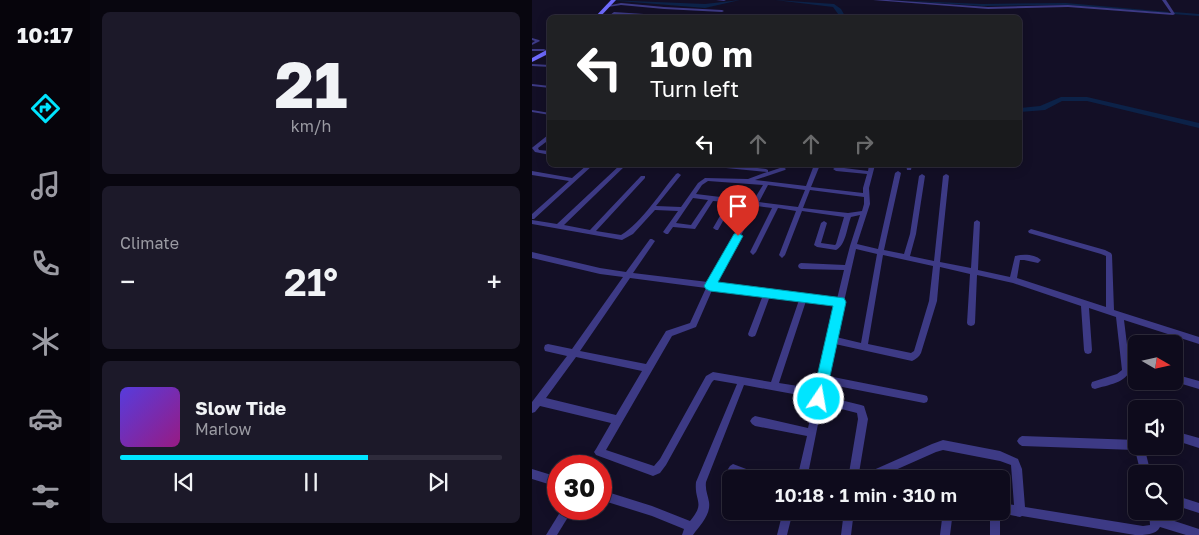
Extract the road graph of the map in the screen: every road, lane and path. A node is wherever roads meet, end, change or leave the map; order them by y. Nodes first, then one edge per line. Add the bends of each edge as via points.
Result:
1 (614, 0) edge
2 (718, 0) edge
3 (724, 0) edge
4 (874, 0) edge
5 (1164, 0) edge
6 (609, 5) junction
7 (722, 11) dead end
8 (599, 15) edge
9 (611, 15) edge
10 (632, 15) edge
11 (532, 40) edge
12 (532, 44) edge
13 (547, 49) edge
14 (532, 50) edge
15 (547, 50) edge
16 (532, 58) edge
17 (532, 64) edge
18 (547, 66) edge
19 (532, 85) edge
20 (547, 87) edge
21 (532, 111) edge
22 (547, 114) edge
23 (547, 138) edge
24 (547, 152) edge
25 (588, 167) edge
26 (621, 167) edge
27 (750, 167) edge
28 (784, 167) edge
29 (816, 167) edge
30 (845, 167) edge
31 (836, 169) dead end
32 (871, 169) edge
33 (766, 171) dead end
34 (898, 173) dead end
35 (533, 174) edge
36 (678, 175) dead end
37 (922, 176) dead end
38 (946, 176) dead end
39 (643, 177) dead end
40 (572, 180) junction
41 (747, 181) junction
42 (766, 184) junction
43 (775, 184) junction
44 (807, 188) junction
45 (865, 194) junction
46 (692, 196) junction
47 (712, 198) junction
48 (732, 200) junction
49 (757, 203) junction
50 (776, 206) junction
51 (800, 208) junction
52 (682, 209) junction
53 (650, 210) junction
54 (864, 213) junction
55 (848, 215) junction
56 (532, 217) edge
57 (532, 222) edge
58 (977, 222) dead end
59 (824, 223) dead end
60 (559, 226) junction
61 (671, 226) junction
62 (716, 228) dead end
63 (1030, 231) dead end
64 (666, 232) dead end
65 (591, 233) junction
66 (652, 241) dead end
67 (853, 246) junction
68 (881, 250) junction
69 (753, 252) dead end
70 (532, 255) edge
71 (782, 255) dead end
72 (907, 256) junction
73 (1038, 260) dead end
74 (937, 264) junction
75 (801, 266) dead end
76 (848, 268) junction
77 (974, 271) junction
78 (627, 274) junction
79 (1013, 280) junction
80 (710, 286) junction
81 (768, 292) junction
82 (804, 297) junction
83 (840, 302) junction
84 (1085, 303) junction
85 (1110, 311) junction
86 (1120, 315) junction
87 (971, 323) dead end
88 (752, 334) dead end
89 (832, 340) junction
90 (1198, 341) edge
91 (864, 347) junction
92 (548, 348) dead end
93 (1088, 350) dead end
94 (576, 353) junction
95 (1126, 364) joint
96 (648, 368) junction
97 (823, 379) junction
98 (742, 381) junction
99 (1183, 381) edge
100 (1096, 385) dead end
101 (1198, 385) edge
102 (774, 387) junction
103 (819, 396) junction
104 (924, 399) dead end
105 (539, 401) junction
106 (532, 409) edge
107 (617, 420) junction
108 (755, 421) dead end
109 (812, 433) junction
110 (1183, 438) edge
111 (1022, 441) dead end
112 (1128, 443) edge
113 (1198, 443) edge
114 (733, 469) dead end
115 (736, 470) edge
116 (804, 470) edge
117 (854, 470) edge
118 (883, 470) edge
119 (532, 474) edge
120 (547, 479) edge
121 (612, 499) edge
122 (1183, 503) edge
123 (1198, 508) edge
124 (1010, 510) edge
125 (1020, 512) junction
126 (561, 520) edge
127 (786, 520) edge
128 (848, 520) edge
129 (947, 520) edge
130 (995, 520) edge
131 (1155, 520) edge
132 (1165, 520) edge
133 (689, 531) edge
134 (1198, 534) edge
135 (551, 535) edge
136 (782, 535) edge
137 (846, 535) edge
138 (945, 535) edge
139 (995, 535) edge

1 - 6 main road
2 - 3 street
4 - 5 street via 988,8 1068,6 1173,14
6 - 7 street
6 - 8 main road
9 - 10 street
11 - 12 street via 538,40
13 - 14 street
15 - 16 main road
17 - 18 street
19 - 20 street
21 - 22 street
23 - 24 street via 535,148
25 - 40 street
26 - 60 street
27 - 33 street
28 - 41 street
28 - 43 street
29 - 44 street
30 - 31 street
30 - 32 street
32 - 45 street
34 - 68 street
35 - 40 street
36 - 53 street
37 - 72 street
38 - 74 street
39 - 65 street
40 - 56 street
41 - 42 street
41 - 46 street via 707,179
42 - 43 street
42 - 49 street
43 - 44 street
44 - 45 street
44 - 51 street
45 - 54 street via 868,200
46 - 47 street
46 - 52 street
47 - 48 street
47 - 61 street via 693,227
48 - 49 street
48 - 62 street
49 - 50 street
49 - 80 street
50 - 51 street
50 - 69 street
51 - 55 street
51 - 71 street
52 - 53 street via 657,207
52 - 61 street
53 - 65 street via 622,238
54 - 55 street
54 - 67 street
55 - 59 street via 836,248 817,245
57 - 60 street
58 - 77 street
60 - 65 street
61 - 64 street
63 - 85 street via 1109,255
66 - 78 street
67 - 68 street
67 - 76 street
68 - 72 street
68 - 91 street
70 - 78 street
72 - 74 street
73 - 79 street via 1017,258
74 - 77 street
74 - 91 street via 933,301 915,356
75 - 76 street
76 - 83 street
77 - 79 street
77 - 87 street
78 - 80 street
78 - 94 street
79 - 84 street
80 - 81 street
80 - 96 street via 692,325 669,332
81 - 82 street
81 - 88 street
82 - 83 street
82 - 102 street
83 - 89 street
84 - 85 street
84 - 93 street
85 - 86 street
86 - 90 street
86 - 95 street
89 - 91 street
89 - 97 street
92 - 94 street
94 - 96 street
94 - 105 street
95 - 100 street via 1124,375
96 - 107 street
97 - 103 street
97 - 104 street
98 - 102 street
98 - 107 street via 716,376 709,379 657,470 599,452
98 - 133 street via 702,482 702,515
99 - 101 street
102 - 103 street
103 - 109 street
103 - 117 street via 862,409
105 - 106 street
105 - 107 street
108 - 109 street
109 - 116 street
110 - 113 street
111 - 112 street
114 - 115 street
118 - 125 street via 934,447 1000,456 1015,462
119 - 120 street
121 - 133 street via 652,512
122 - 123 street
124 - 125 street
125 - 131 street via 1143,531 1155,528
126 - 135 street
127 - 136 street
128 - 137 street
129 - 138 street
130 - 139 street
132 - 134 street

